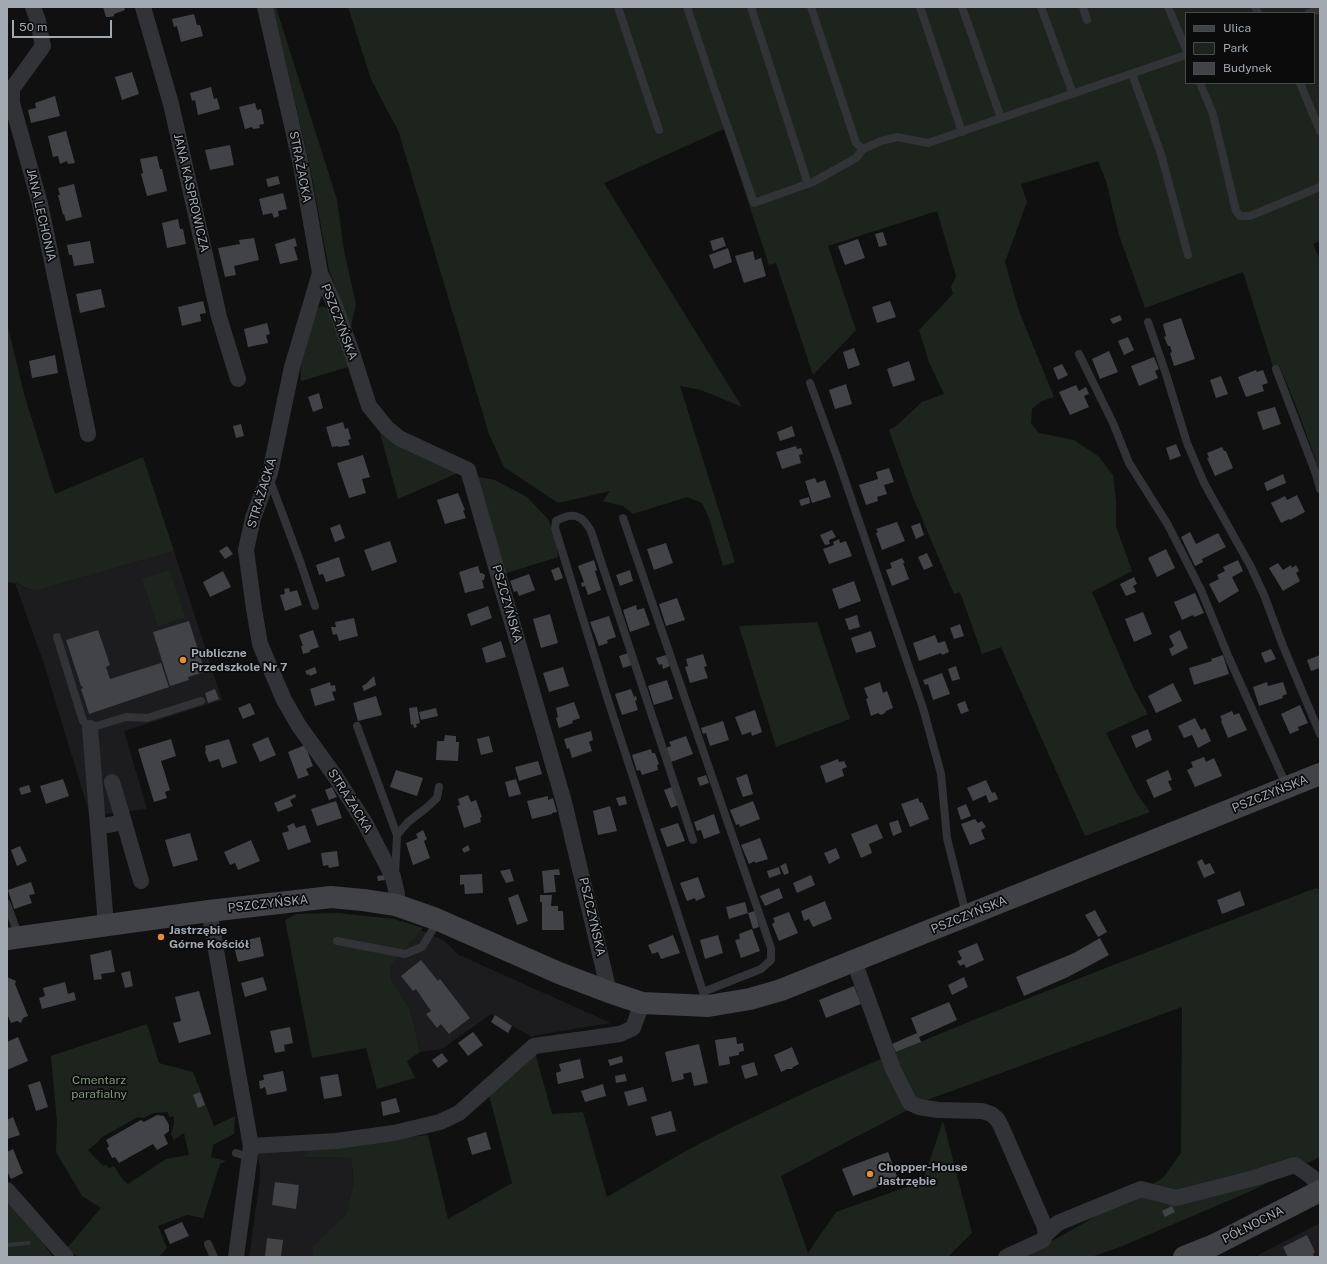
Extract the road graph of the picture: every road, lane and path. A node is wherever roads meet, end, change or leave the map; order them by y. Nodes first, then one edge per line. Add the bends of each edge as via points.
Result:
1 (33, 7) edge
2 (144, 7) edge
3 (265, 7) edge
4 (618, 7) edge
5 (688, 7) edge
6 (751, 7) edge
7 (811, 7) edge
8 (920, 7) edge
9 (962, 7) edge
10 (1041, 7) edge
11 (1083, 7) edge
12 (1168, 7) edge
13 (1087, 20) dead end
14 (1185, 47) edge
15 (1185, 55) edge
16 (1132, 74) junction
17 (1200, 84) edge
18 (1300, 84) edge
19 (1073, 94) junction
20 (1001, 118) junction
21 (658, 130) dead end
22 (1320, 131) edge
23 (962, 132) junction
24 (863, 149) junction
25 (808, 184) junction
26 (1320, 187) edge
27 (1188, 255) dead end
28 (320, 273) junction
29 (1148, 322) dead end
30 (1080, 354) dead end
31 (1276, 369) dead end
32 (238, 379) dead end
33 (810, 383) dead end
34 (88, 434) dead end
35 (269, 477) junction
36 (1320, 489) edge
37 (623, 518) dead end
38 (315, 606) dead end
39 (57, 637) dead end
40 (201, 701) dead end
41 (357, 726) dead end
42 (90, 728) junction
43 (1320, 734) edge
44 (1320, 774) edge
45 (112, 782) dead end
46 (439, 787) dead end
47 (1287, 787) junction
48 (124, 822) junction
49 (98, 827) junction
50 (397, 835) junction
51 (693, 840) dead end
52 (141, 881) dead end
53 (396, 894) junction
54 (7, 904) edge
55 (209, 911) junction
56 (967, 916) junction
57 (436, 919) junction
58 (106, 925) junction
59 (13, 938) edge
60 (337, 941) dead end
61 (854, 961) junction
62 (609, 992) junction
63 (705, 999) junction
64 (642, 1003) junction
65 (245, 1152) junction
66 (1320, 1188) edge
67 (7, 1190) edge
68 (1320, 1191) edge
69 (1046, 1234) junction
70 (208, 1244) dead end
71 (1206, 1252) edge
72 (66, 1257) edge
73 (214, 1257) edge
74 (236, 1257) edge
75 (1006, 1257) edge
76 (1184, 1257) edge

1 - 34 street, JANA LECHONIA via 43,46 12,89 12,103 40,204
2 - 32 street, JANA KASPROWICZA via 170,104 219,317
3 - 28 street, STRAŻACKA via 301,165
4 - 21 lane
5 - 25 lane via 754,203
6 - 25 lane
7 - 24 lane via 856,143
8 - 23 lane
9 - 20 lane
10 - 19 lane
11 - 13 lane
12 - 14 lane
15 - 16 lane
16 - 19 lane
16 - 27 lane via 1162,154
17 - 26 lane via 1213,114 1236,211 1240,216 1250,216
18 - 22 lane
19 - 20 lane
20 - 23 lane
23 - 24 lane via 928,143 898,137
24 - 25 lane via 856,158
28 - 35 street, STRAŻACKA via 292,367
28 - 62 street, PSZCZYŃSKA via 333,301 369,406 399,438 468,470 564,802
29 - 43 lane via 1187,443 1204,484 1264,595 1282,646
30 - 47 lane via 1129,463 1168,525 1201,590
31 - 36 lane
33 - 56 lane via 923,708 941,774 947,838
35 - 38 lane
35 - 53 street, STRAŻACKA via 253,518 246,550 260,644 284,700 365,823 393,877
37 - 63 lane via 771,948 771,960 761,969
39 - 42 lane via 84,721
40 - 42 lane via 146,718 126,716
41 - 50 lane
42 - 49 street
44 - 47 street, PSZCZYŃSKA
45 - 48 street
46 - 50 lane via 437,798 408,822
47 - 56 street, PSZCZYŃSKA
48 - 49 street
48 - 52 street
49 - 58 street
50 - 53 lane
51 - 63 lane via 591,531 581,518 574,515 565,516 556,521 555,528
53 - 55 street, PSZCZYŃSKA via 363,900 331,898
53 - 57 street, PSZCZYŃSKA
54 - 59 lane
55 - 58 street, PSZCZYŃSKA
55 - 65 street
56 - 61 street, PSZCZYŃSKA
57 - 60 lane via 422,947 405,954
57 - 62 street, PSZCZYŃSKA
58 - 59 street, PSZCZYŃSKA
61 - 63 street, PSZCZYŃSKA via 781,990 750,999
61 - 69 street via 893,1069 910,1103 938,1110 982,1111 997,1119
62 - 64 street, PSZCZYŃSKA
63 - 64 street, PSZCZYŃSKA
64 - 65 street via 633,1028 620,1034 534,1046 459,1113 440,1122 394,1133
65 - 74 street
66 - 69 street via 1312,1177 1295,1165 1176,1198 1141,1189 1058,1223
67 - 72 street
68 - 71 street, PÓŁNOCNA
69 - 75 street via 1043,1240
70 - 73 lane
71 - 76 street, PÓŁNOCNA

